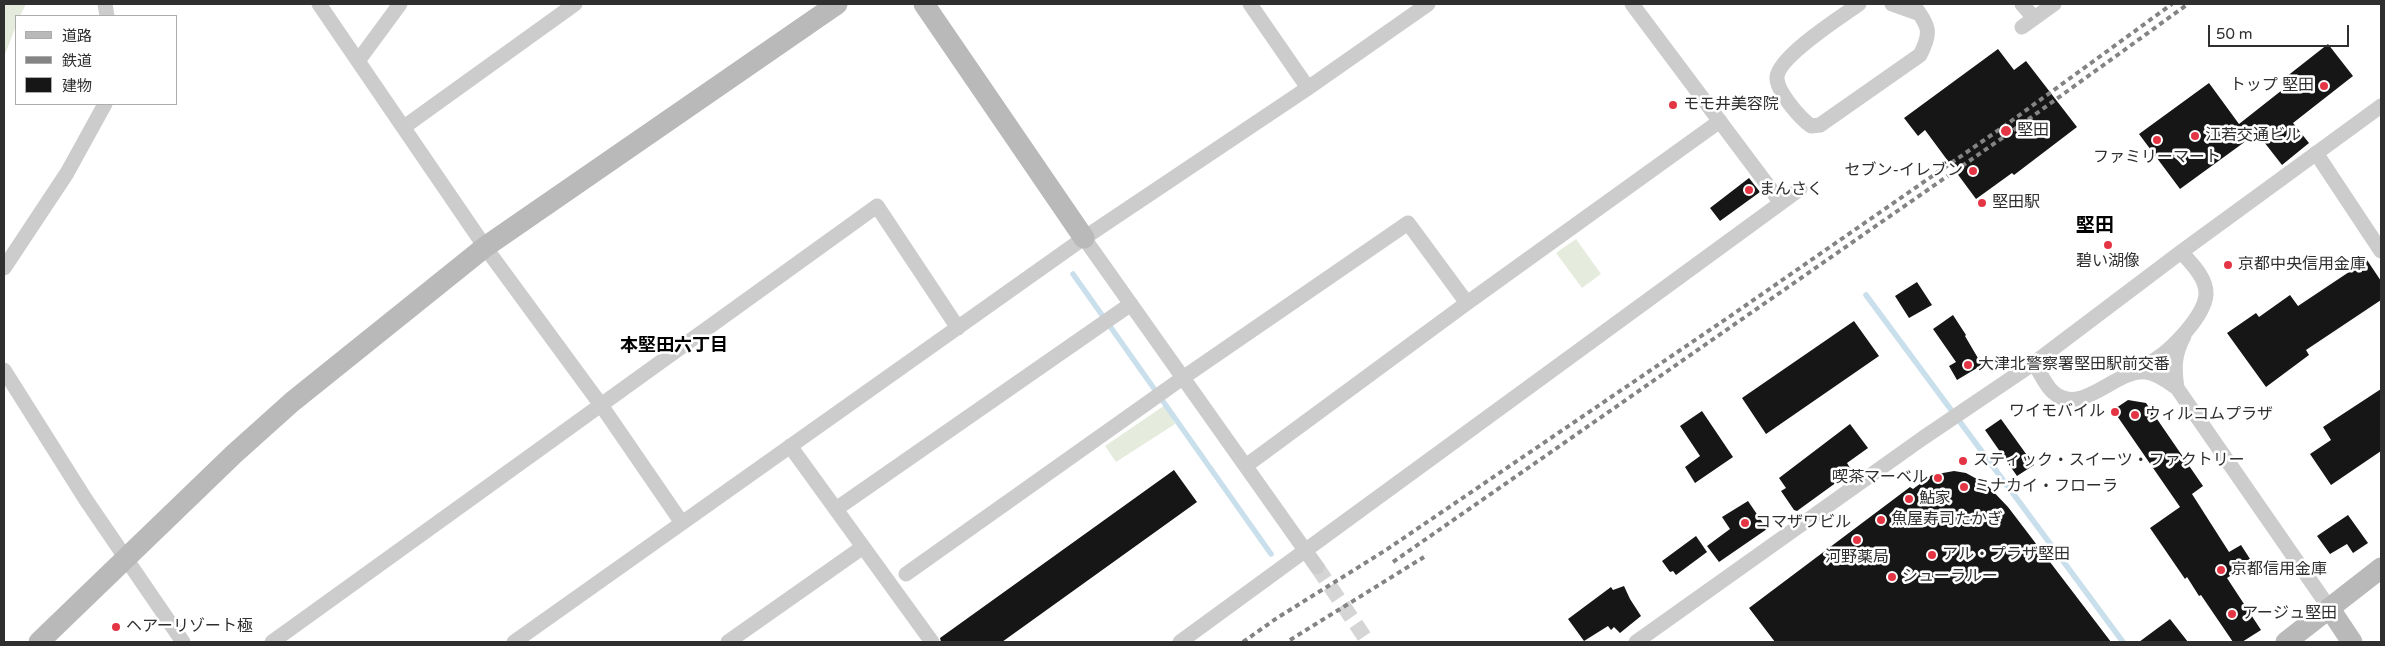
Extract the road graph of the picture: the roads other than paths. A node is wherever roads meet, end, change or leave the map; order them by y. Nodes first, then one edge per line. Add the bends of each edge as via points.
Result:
1 (320, 4) edge
2 (400, 4) edge
3 (575, 4) edge
4 (837, 4) edge
5 (924, 4) edge
6 (1250, 4) edge
7 (1428, 4) edge
8 (1632, 4) edge
9 (1859, 4) edge
10 (1892, 4) edge
11 (2022, 4) edge
12 (2054, 4) edge
13 (1916, 9) edge
14 (358, 61) junction
15 (1308, 88) junction
16 (104, 105) edge
17 (2381, 106) edge
18 (1720, 121) junction
19 (404, 127) junction
20 (2316, 153) junction
21 (1800, 189) dead end
22 (1781, 203) junction
23 (1084, 238) junction
24 (486, 246) junction
25 (2381, 251) edge
26 (2181, 252) junction
27 (4, 268) edge
28 (1467, 302) junction
29 (1132, 304) junction
30 (958, 328) junction
31 (2187, 331) junction
32 (2034, 364) junction
33 (4, 370) edge
34 (2128, 373) junction
35 (1184, 377) junction
36 (2177, 388) junction
37 (601, 405) junction
38 (790, 446) junction
39 (1246, 465) junction
40 (836, 509) junction
41 (682, 523) junction
42 (863, 547) junction
43 (1306, 550) junction
44 (125, 559) junction
45 (1317, 567) tunnel mouth
46 (2381, 568) edge
47 (906, 574) dead end
48 (2330, 609) junction
49 (39, 642) edge
50 (183, 642) edge
51 (272, 642) edge
52 (514, 642) edge
53 (728, 642) edge
54 (932, 642) edge
55 (1180, 642) edge
56 (1636, 642) edge
57 (2286, 642) edge
58 (2352, 642) edge

1 - 14 street
2 - 14 street
3 - 19 street
4 - 24 street
5 - 23 street
6 - 15 street
7 - 15 street
8 - 18 street
9 - 13 street via 1796,49 1777,76 1778,86 1811,126 1820,126 1920,55 1928,38 1927,26
10 - 13 street
11 - 12 street via 2028,22
14 - 19 street
15 - 23 street
16 - 27 street via 67,173
17 - 20 street
18 - 22 street
18 - 28 street
19 - 24 street
20 - 25 street
20 - 26 street
21 - 22 street
22 - 43 street
23 - 29 street
23 - 30 street
24 - 37 street
24 - 44 street via 292,402
26 - 31 street via 2200,273 2206,294 2201,310
26 - 32 street
28 - 35 street via 1408,223
28 - 39 street
29 - 35 street
29 - 40 street
30 - 37 street via 877,206
30 - 38 street
31 - 34 street via 2156,359
31 - 36 street via 2177,348 2174,369
32 - 34 street via 2054,393 2070,400 2090,396
32 - 56 street via 1923,438
33 - 44 street
34 - 36 street via 2146,372 2160,376
35 - 39 street
35 - 47 street
36 - 48 street
37 - 41 street
37 - 51 street
38 - 40 street
38 - 41 street
39 - 43 street
40 - 42 street
41 - 52 street
42 - 53 street
42 - 54 street
43 - 45 street
43 - 55 street
44 - 49 street
44 - 50 street
46 - 48 street
48 - 57 street
48 - 58 street

